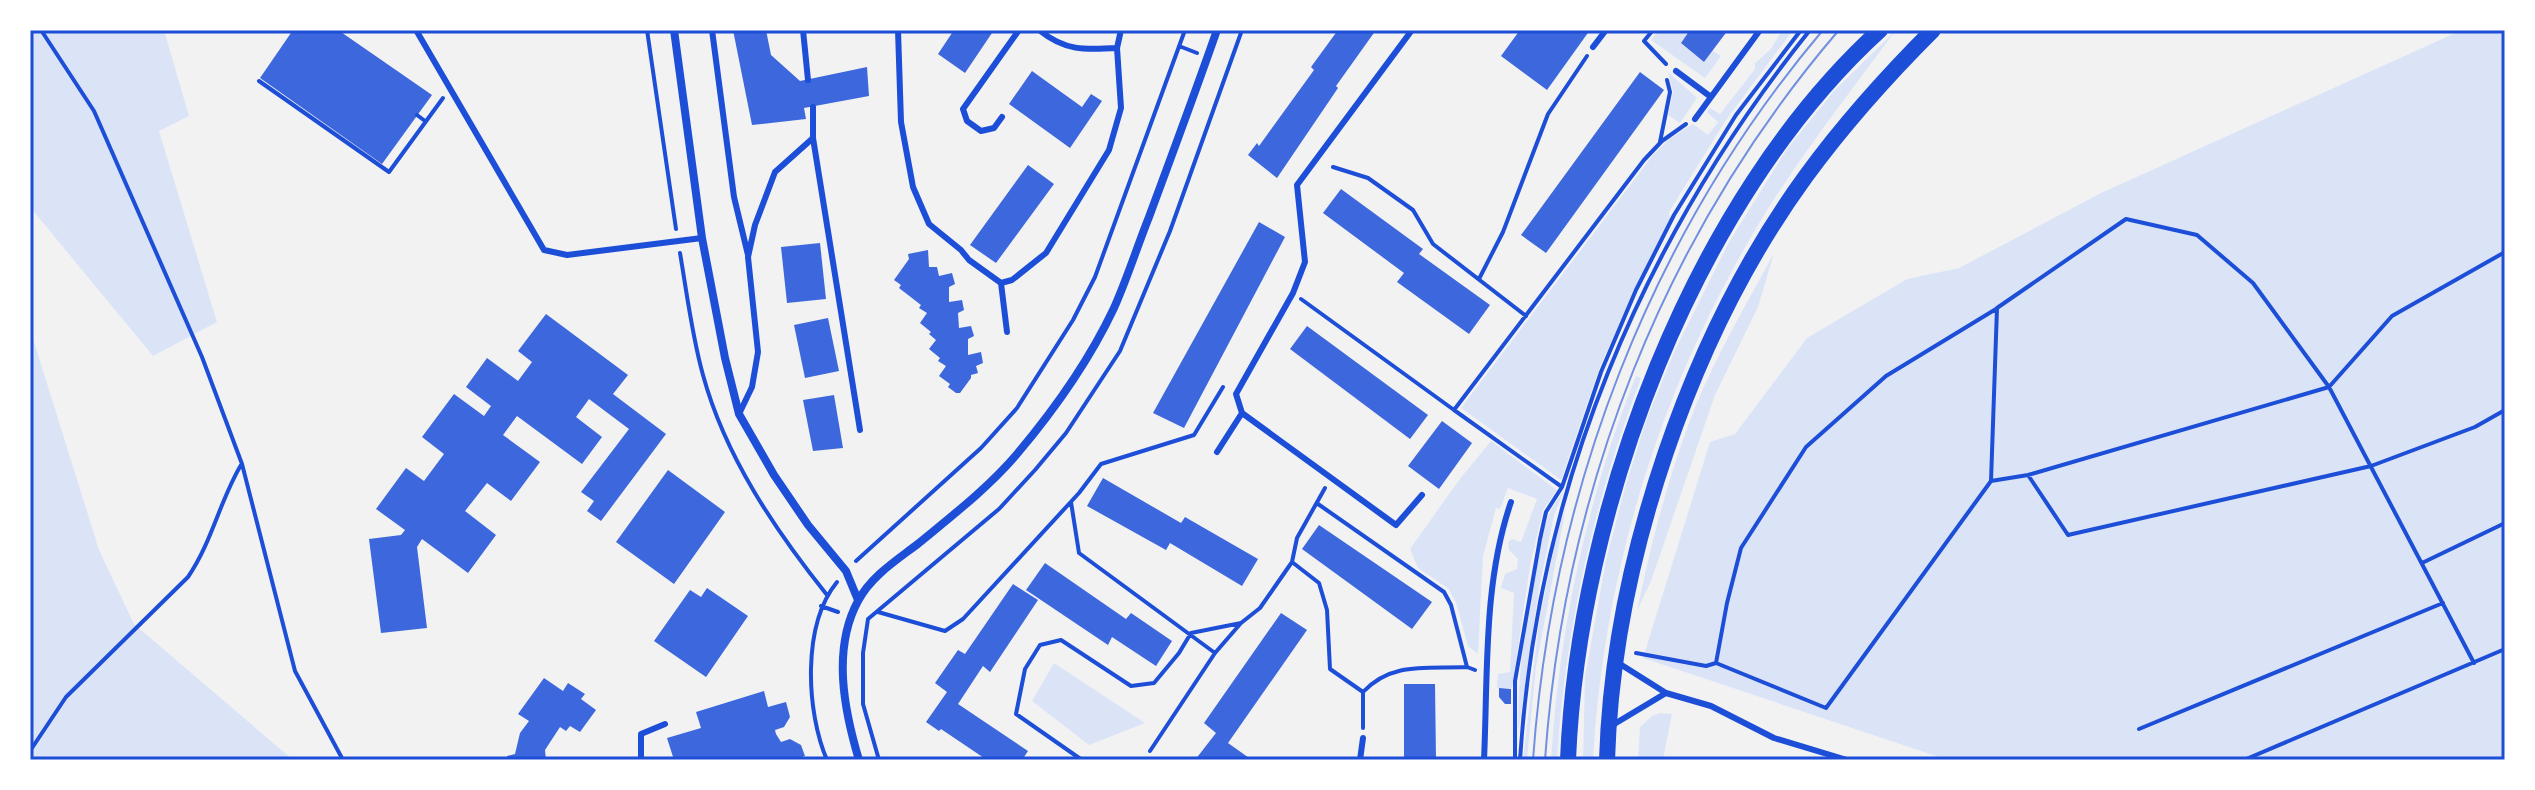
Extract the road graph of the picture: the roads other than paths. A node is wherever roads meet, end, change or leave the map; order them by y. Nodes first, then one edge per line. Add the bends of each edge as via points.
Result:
1 (416, 30) edge
2 (674, 30) edge
3 (712, 30) edge
4 (803, 30) edge
5 (898, 30) edge
6 (1019, 30) edge
7 (1039, 30) edge
8 (1121, 30) edge
9 (1217, 30) edge
10 (1412, 30) edge
11 (1606, 30) edge
12 (1760, 30) edge
13 (1880, 30) edge
14 (1933, 30) edge
15 (1593, 47) road end
16 (1117, 48) junction
17 (1676, 71) road end
18 (808, 80) dead end
19 (1711, 97) junction
20 (813, 107) dead end
21 (1002, 117) dead end
22 (1695, 119) road end
23 (813, 138) junction
24 (702, 238) junction
25 (748, 257) junction
26 (1001, 283) junction
27 (1007, 332) dead end
28 (1242, 413) junction
29 (739, 414) junction
30 (860, 430) dead end
31 (1217, 452) dead end
32 (1422, 495) dead end
33 (1511, 502) dead end
34 (858, 600) junction
35 (1617, 662) junction
36 (1666, 693) junction
37 (665, 724) dead end
38 (1608, 727) junction
39 (1363, 738) road end
40 (641, 760) edge
41 (859, 760) edge
42 (1360, 760) edge
43 (1484, 760) edge
44 (1568, 760) edge
45 (1607, 760) edge
46 (1847, 760) edge

1 - 24 lane via 544,250 567,255
2 - 24 street
3 - 25 lane via 734,197
4 - 18 lane
5 - 26 lane via 901,122 913,187 929,224
6 - 21 lane via 963,109 967,121 981,131 994,128
7 - 16 lane via 1058,45
8 - 16 lane
9 - 34 street via 1114,307 1088,356 1015,456 963,508 871,581
10 - 28 lane via 1297,185 1305,262 1236,394
11 - 15 lane
12 - 19 lane
13 - 44 main road via 1810,100 1768,158 1707,260 1658,365 1616,482 1588,594
14 - 35 main road via 1857,111 1804,179 1725,313 1668,446 1632,576
16 - 26 lane via 1121,108 1109,150 1046,253
17 - 19 lane
19 - 22 lane
20 - 23 lane
23 - 25 lane via 775,172
23 - 30 lane
24 - 29 street
25 - 29 lane via 758,352 752,387
26 - 27 lane
28 - 31 lane
28 - 32 lane via 1396,525
29 - 34 street via 808,525 846,571
33 - 43 lane via 1492,586
34 - 41 street via 851,616 843,686
35 - 36 lane
35 - 38 main road
36 - 38 lane
36 - 46 lane via 1720,710 1774,738
37 - 40 lane via 641,734
38 - 45 main road
39 - 42 lane

